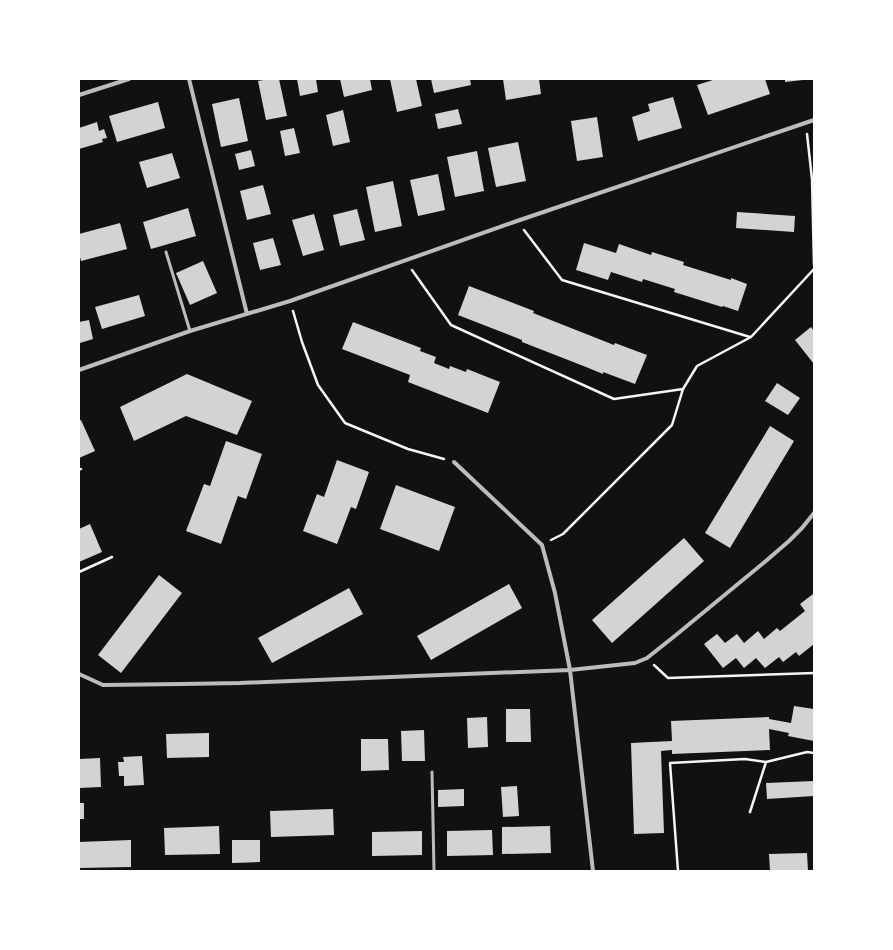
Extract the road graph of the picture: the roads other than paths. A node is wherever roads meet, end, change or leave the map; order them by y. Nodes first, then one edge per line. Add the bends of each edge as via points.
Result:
1 (129, 79) edge
2 (188, 79) edge
3 (79, 95) edge
4 (814, 120) edge
5 (166, 252) dead end
6 (247, 314) junction
7 (190, 332) junction
8 (79, 370) edge
9 (454, 462) road end
10 (814, 513) edge
11 (570, 670) junction
12 (79, 674) edge
13 (432, 772) dead end
14 (434, 871) edge
15 (593, 871) edge

1 - 3 street
2 - 6 street
4 - 6 street
5 - 7 lane
6 - 7 street
7 - 8 street
9 - 11 street via 542,546 555,593
10 - 11 street via 798,532 767,560 647,658
11 - 12 street via 240,683 103,685
11 - 15 street
13 - 14 lane

